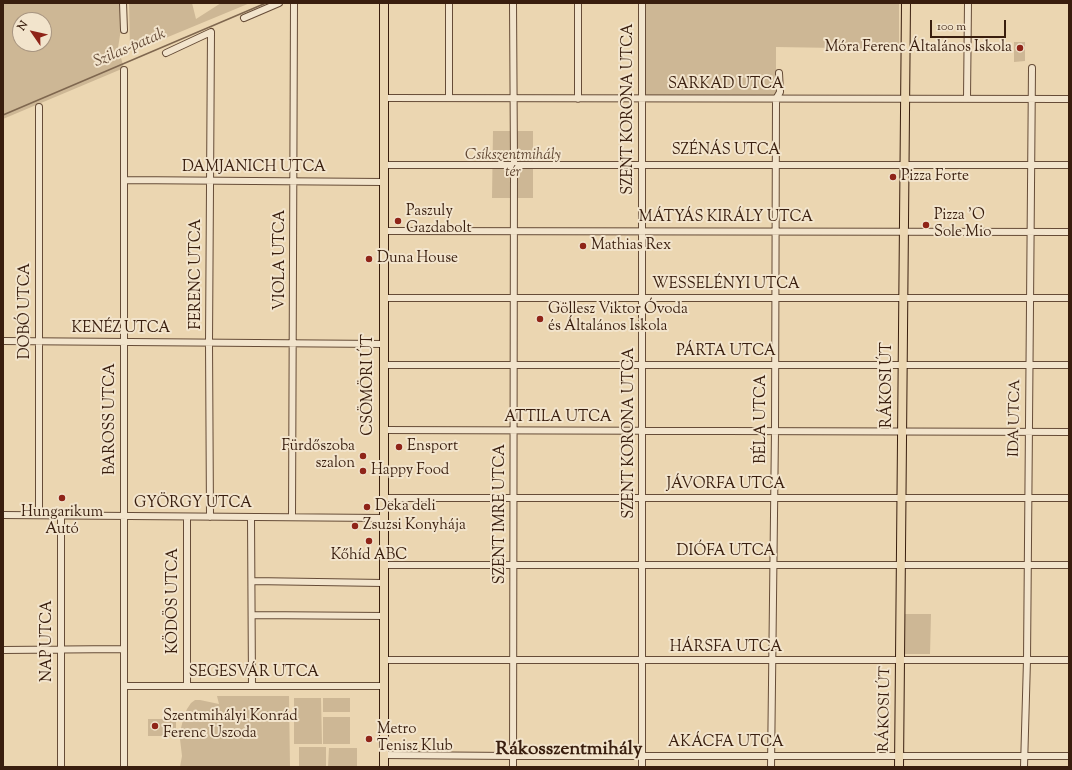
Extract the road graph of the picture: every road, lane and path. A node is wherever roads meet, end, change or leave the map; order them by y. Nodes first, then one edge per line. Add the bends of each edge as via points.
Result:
1 (123, 3) edge
2 (279, 3) edge
3 (294, 3) edge
4 (384, 3) edge
5 (449, 3) edge
6 (513, 3) edge
7 (578, 3) edge
8 (642, 3) edge
9 (906, 3) edge
10 (968, 3) edge
11 (244, 18) dead end
12 (124, 30) dead end
13 (166, 52) dead end
14 (1032, 68) dead end
15 (124, 70) dead end
16 (779, 73) dead end
17 (384, 98) junction
18 (449, 98) junction
19 (514, 98) junction
20 (642, 98) junction
21 (905, 98) junction
22 (967, 98) junction
23 (1031, 98) junction
24 (578, 99) junction
25 (776, 99) junction
26 (1069, 99) edge
27 (39, 106) dead end
28 (514, 164) junction
29 (775, 164) junction
30 (905, 164) junction
31 (383, 165) junction
32 (642, 165) junction
33 (1069, 165) edge
34 (1031, 166) junction
35 (124, 180) junction
36 (210, 180) junction
37 (294, 181) junction
38 (383, 182) junction
39 (383, 231) junction
40 (514, 231) junction
41 (642, 231) junction
42 (776, 231) junction
43 (903, 231) junction
44 (1030, 232) junction
45 (1069, 232) edge
46 (383, 298) junction
47 (514, 298) junction
48 (643, 298) junction
49 (775, 298) junction
50 (903, 298) junction
51 (1030, 298) junction
52 (1069, 298) edge
53 (3, 341) edge
54 (39, 341) junction
55 (124, 342) junction
56 (209, 342) junction
57 (294, 343) junction
58 (383, 344) junction
59 (1029, 364) junction
60 (1069, 364) edge
61 (383, 365) junction
62 (514, 365) junction
63 (643, 365) junction
64 (775, 365) junction
65 (902, 365) junction
66 (383, 430) junction
67 (514, 431) junction
68 (643, 431) junction
69 (775, 431) junction
70 (902, 432) junction
71 (1028, 432) junction
72 (1069, 432) edge
73 (383, 498) junction
74 (513, 498) junction
75 (643, 498) junction
76 (774, 498) junction
77 (901, 498) junction
78 (1028, 498) junction
79 (1069, 498) edge
80 (3, 515) edge
81 (39, 515) junction
82 (61, 516) junction
83 (124, 516) junction
84 (187, 517) junction
85 (210, 517) junction
86 (251, 517) junction
87 (292, 517) junction
88 (383, 518) junction
89 (383, 565) junction
90 (514, 565) junction
91 (642, 565) junction
92 (773, 565) junction
93 (901, 565) junction
94 (1028, 566) junction
95 (1069, 566) edge
96 (252, 581) junction
97 (383, 583) junction
98 (252, 615) junction
99 (384, 616) junction
100 (124, 649) junction
101 (3, 650) edge
102 (60, 650) junction
103 (384, 660) junction
104 (514, 660) junction
105 (772, 660) junction
106 (900, 660) junction
107 (1027, 660) junction
108 (1069, 660) edge
109 (642, 661) junction
110 (124, 686) junction
111 (187, 686) junction
112 (252, 686) junction
113 (384, 686) junction
114 (384, 755) junction
115 (513, 756) junction
116 (771, 756) junction
117 (899, 756) junction
118 (1024, 756) junction
119 (1069, 756) edge
120 (642, 757) junction
121 (61, 767) edge
122 (124, 767) edge
123 (384, 767) edge
124 (513, 767) edge
125 (642, 767) edge
126 (771, 767) edge
127 (899, 767) edge
128 (1024, 767) edge

1 - 12 street
2 - 11 street
3 - 37 street, VIOLA UTCA
4 - 17 main road, CSÖMÖRI ÚT
5 - 18 street
6 - 19 street
7 - 24 street
8 - 20 street, SZENT KORONA UTCA
9 - 21 main road, RÁKOSI ÚT
10 - 22 street
13 - 36 street, FERENC UTCA via 211,32
14 - 23 street, IDA UTCA
15 - 35 street, BAROSS UTCA
16 - 25 street, BÉLA UTCA via 780,92
17 - 18 street, SARKAD UTCA
17 - 31 main road, CSÖMÖRI ÚT
18 - 19 street, SARKAD UTCA
19 - 24 street, SARKAD UTCA
19 - 28 street
20 - 24 street, SARKAD UTCA
20 - 25 street, SARKAD UTCA
20 - 32 street, SZENT KORONA UTCA
21 - 22 street, SARKAD UTCA
21 - 25 street, SARKAD UTCA
21 - 30 main road, RÁKOSI ÚT
22 - 23 street, SARKAD UTCA
23 - 26 street, SARKAD UTCA
23 - 34 street, IDA UTCA
25 - 29 street, BÉLA UTCA
27 - 54 street, DOBÓ UTCA
28 - 31 street, SZÉNÁS UTCA
28 - 32 street, SZÉNÁS UTCA
28 - 40 street, SZENT IMRE UTCA
29 - 30 street, SZÉNÁS UTCA
29 - 32 street, SZÉNÁS UTCA
29 - 42 street, BÉLA UTCA
30 - 34 street, SZÉNÁS UTCA
30 - 43 main road, RÁKOSI ÚT
31 - 38 main road, CSÖMÖRI ÚT
32 - 41 street, SZENT KORONA UTCA
33 - 34 street, SZÉNÁS UTCA
34 - 44 street, IDA UTCA
35 - 36 street, DAMJANICH UTCA
35 - 55 street, BAROSS UTCA
36 - 37 street, DAMJANICH UTCA
36 - 56 street, FERENC UTCA
37 - 38 street, DAMJANICH UTCA
37 - 57 street, VIOLA UTCA
38 - 39 main road, CSÖMÖRI ÚT
39 - 40 street, MÁTYÁS KIRÁLY UTCA
39 - 46 main road, CSÖMÖRI ÚT
40 - 41 street, MÁTYÁS KIRÁLY UTCA
40 - 47 street, SZENT IMRE UTCA
41 - 42 street, MÁTYÁS KIRÁLY UTCA
41 - 48 street, SZENT KORONA UTCA
42 - 43 street, MÁTYÁS KIRÁLY UTCA
42 - 49 street, BÉLA UTCA
43 - 44 street, MÁTYÁS KIRÁLY UTCA
43 - 50 main road, RÁKOSI ÚT
44 - 45 street, MÁTYÁS KIRÁLY UTCA
44 - 51 street, IDA UTCA
46 - 47 street, WESSELÉNYI UTCA
46 - 58 main road, CSÖMÖRI ÚT
47 - 48 street, WESSELÉNYI UTCA
47 - 62 street, SZENT IMRE UTCA
48 - 49 street, WESSELÉNYI UTCA
48 - 63 street, SZENT KORONA UTCA
49 - 50 street, WESSELÉNYI UTCA
49 - 64 street, BÉLA UTCA
50 - 51 street, WESSELÉNYI UTCA
50 - 65 main road, RÁKOSI ÚT
51 - 52 street, WESSELÉNYI UTCA
51 - 59 street, IDA UTCA
53 - 54 street, KENÉZ UTCA
54 - 55 street, KENÉZ UTCA
54 - 81 street, DOBÓ UTCA
55 - 56 street, KENÉZ UTCA
55 - 83 street, BAROSS UTCA
56 - 57 street, KENÉZ UTCA
56 - 85 street, FERENC UTCA
57 - 58 street, KENÉZ UTCA
57 - 87 street, VIOLA UTCA
58 - 61 main road, CSÖMÖRI ÚT
59 - 60 street, PÁRTA UTCA
59 - 65 street, PÁRTA UTCA
59 - 71 street, IDA UTCA
61 - 62 street, PÁRTA UTCA
61 - 66 main road, CSÖMÖRI ÚT
62 - 63 street, PÁRTA UTCA
62 - 67 street, SZENT IMRE UTCA
63 - 64 street, PÁRTA UTCA
63 - 68 street, SZENT KORONA UTCA
64 - 65 street, PÁRTA UTCA
64 - 69 street, BÉLA UTCA
65 - 70 main road, RÁKOSI ÚT
66 - 67 street, ATTILA UTCA
66 - 73 main road, CSÖMÖRI ÚT
67 - 68 street, ATTILA UTCA
67 - 74 street, SZENT IMRE UTCA
68 - 69 street, ATTILA UTCA
68 - 75 street, SZENT KORONA UTCA
69 - 70 street, ATTILA UTCA
69 - 76 street, BÉLA UTCA
70 - 71 street, ATTILA UTCA
70 - 77 main road, RÁKOSI ÚT
71 - 72 street, ATTILA UTCA
71 - 78 street, IDA UTCA
73 - 74 street, JÁVORFA UTCA
73 - 88 main road, CSÖMÖRI ÚT
74 - 75 street, JÁVORFA UTCA
74 - 90 street, SZENT IMRE UTCA
75 - 76 street, JÁVORFA UTCA
75 - 91 street, SZENT KORONA UTCA
76 - 77 street, JÁVORFA UTCA
76 - 92 street, BÉLA UTCA
77 - 78 street, JÁVORFA UTCA
77 - 93 main road, RÁKOSI ÚT
78 - 79 street, JÁVORFA UTCA
78 - 94 street, IDA UTCA
80 - 81 street, GYÖRGY UTCA
81 - 82 street, GYÖRGY UTCA
82 - 83 street, GYÖRGY UTCA
82 - 102 street, NAP UTCA
83 - 84 street, GYÖRGY UTCA
83 - 100 street, BAROSS UTCA
84 - 85 street, GYÖRGY UTCA
84 - 111 street, KÖDÖS UTCA
85 - 86 street, GYÖRGY UTCA
86 - 87 street, GYÖRGY UTCA
86 - 96 street
87 - 88 street, GYÖRGY UTCA
88 - 89 main road, CSÖMÖRI ÚT
89 - 90 street, DIÓFA UTCA
89 - 97 main road, CSÖMÖRI ÚT
90 - 91 street, DIÓFA UTCA
90 - 104 street, SZENT IMRE UTCA
91 - 92 street, DIÓFA UTCA
91 - 109 street, SZENT KORONA UTCA
92 - 93 street, DIÓFA UTCA
92 - 105 street, BÉLA UTCA
93 - 94 street, DIÓFA UTCA
93 - 106 main road, RÁKOSI ÚT
94 - 95 street, DIÓFA UTCA
94 - 107 street, IDA UTCA
96 - 97 street
96 - 98 street
97 - 99 main road, CSÖMÖRI ÚT
98 - 99 street
98 - 112 street
99 - 103 main road, CSÖMÖRI ÚT
100 - 102 street
100 - 110 street, BAROSS UTCA
101 - 102 street
102 - 121 street, NAP UTCA
103 - 104 street, HÁRSFA UTCA
103 - 113 main road, CSÖMÖRI ÚT
104 - 109 street, HÁRSFA UTCA
104 - 115 street, SZENT IMRE UTCA
105 - 106 street, HÁRSFA UTCA
105 - 109 street, HÁRSFA UTCA
105 - 116 street, BÉLA UTCA
106 - 107 street, HÁRSFA UTCA
106 - 117 main road, RÁKOSI ÚT
107 - 108 street, HÁRSFA UTCA
107 - 118 street, IDA UTCA
109 - 120 street, SZENT KORONA UTCA
110 - 111 street, SEGESVÁR UTCA
110 - 122 street, BAROSS UTCA
111 - 112 street, SEGESVÁR UTCA
112 - 113 street, SEGESVÁR UTCA
113 - 114 main road, CSÖMÖRI ÚT
114 - 115 street, AKÁCFA UTCA
114 - 123 main road, CSÖMÖRI ÚT
115 - 120 street, AKÁCFA UTCA
115 - 124 street, SZENT IMRE UTCA
116 - 117 street, AKÁCFA UTCA
116 - 120 street, AKÁCFA UTCA
116 - 126 street, BÉLA UTCA
117 - 118 street, AKÁCFA UTCA
117 - 127 main road, RÁKOSI ÚT
118 - 119 street, AKÁCFA UTCA
118 - 128 street, IDA UTCA
120 - 125 street, SZENT KORONA UTCA

